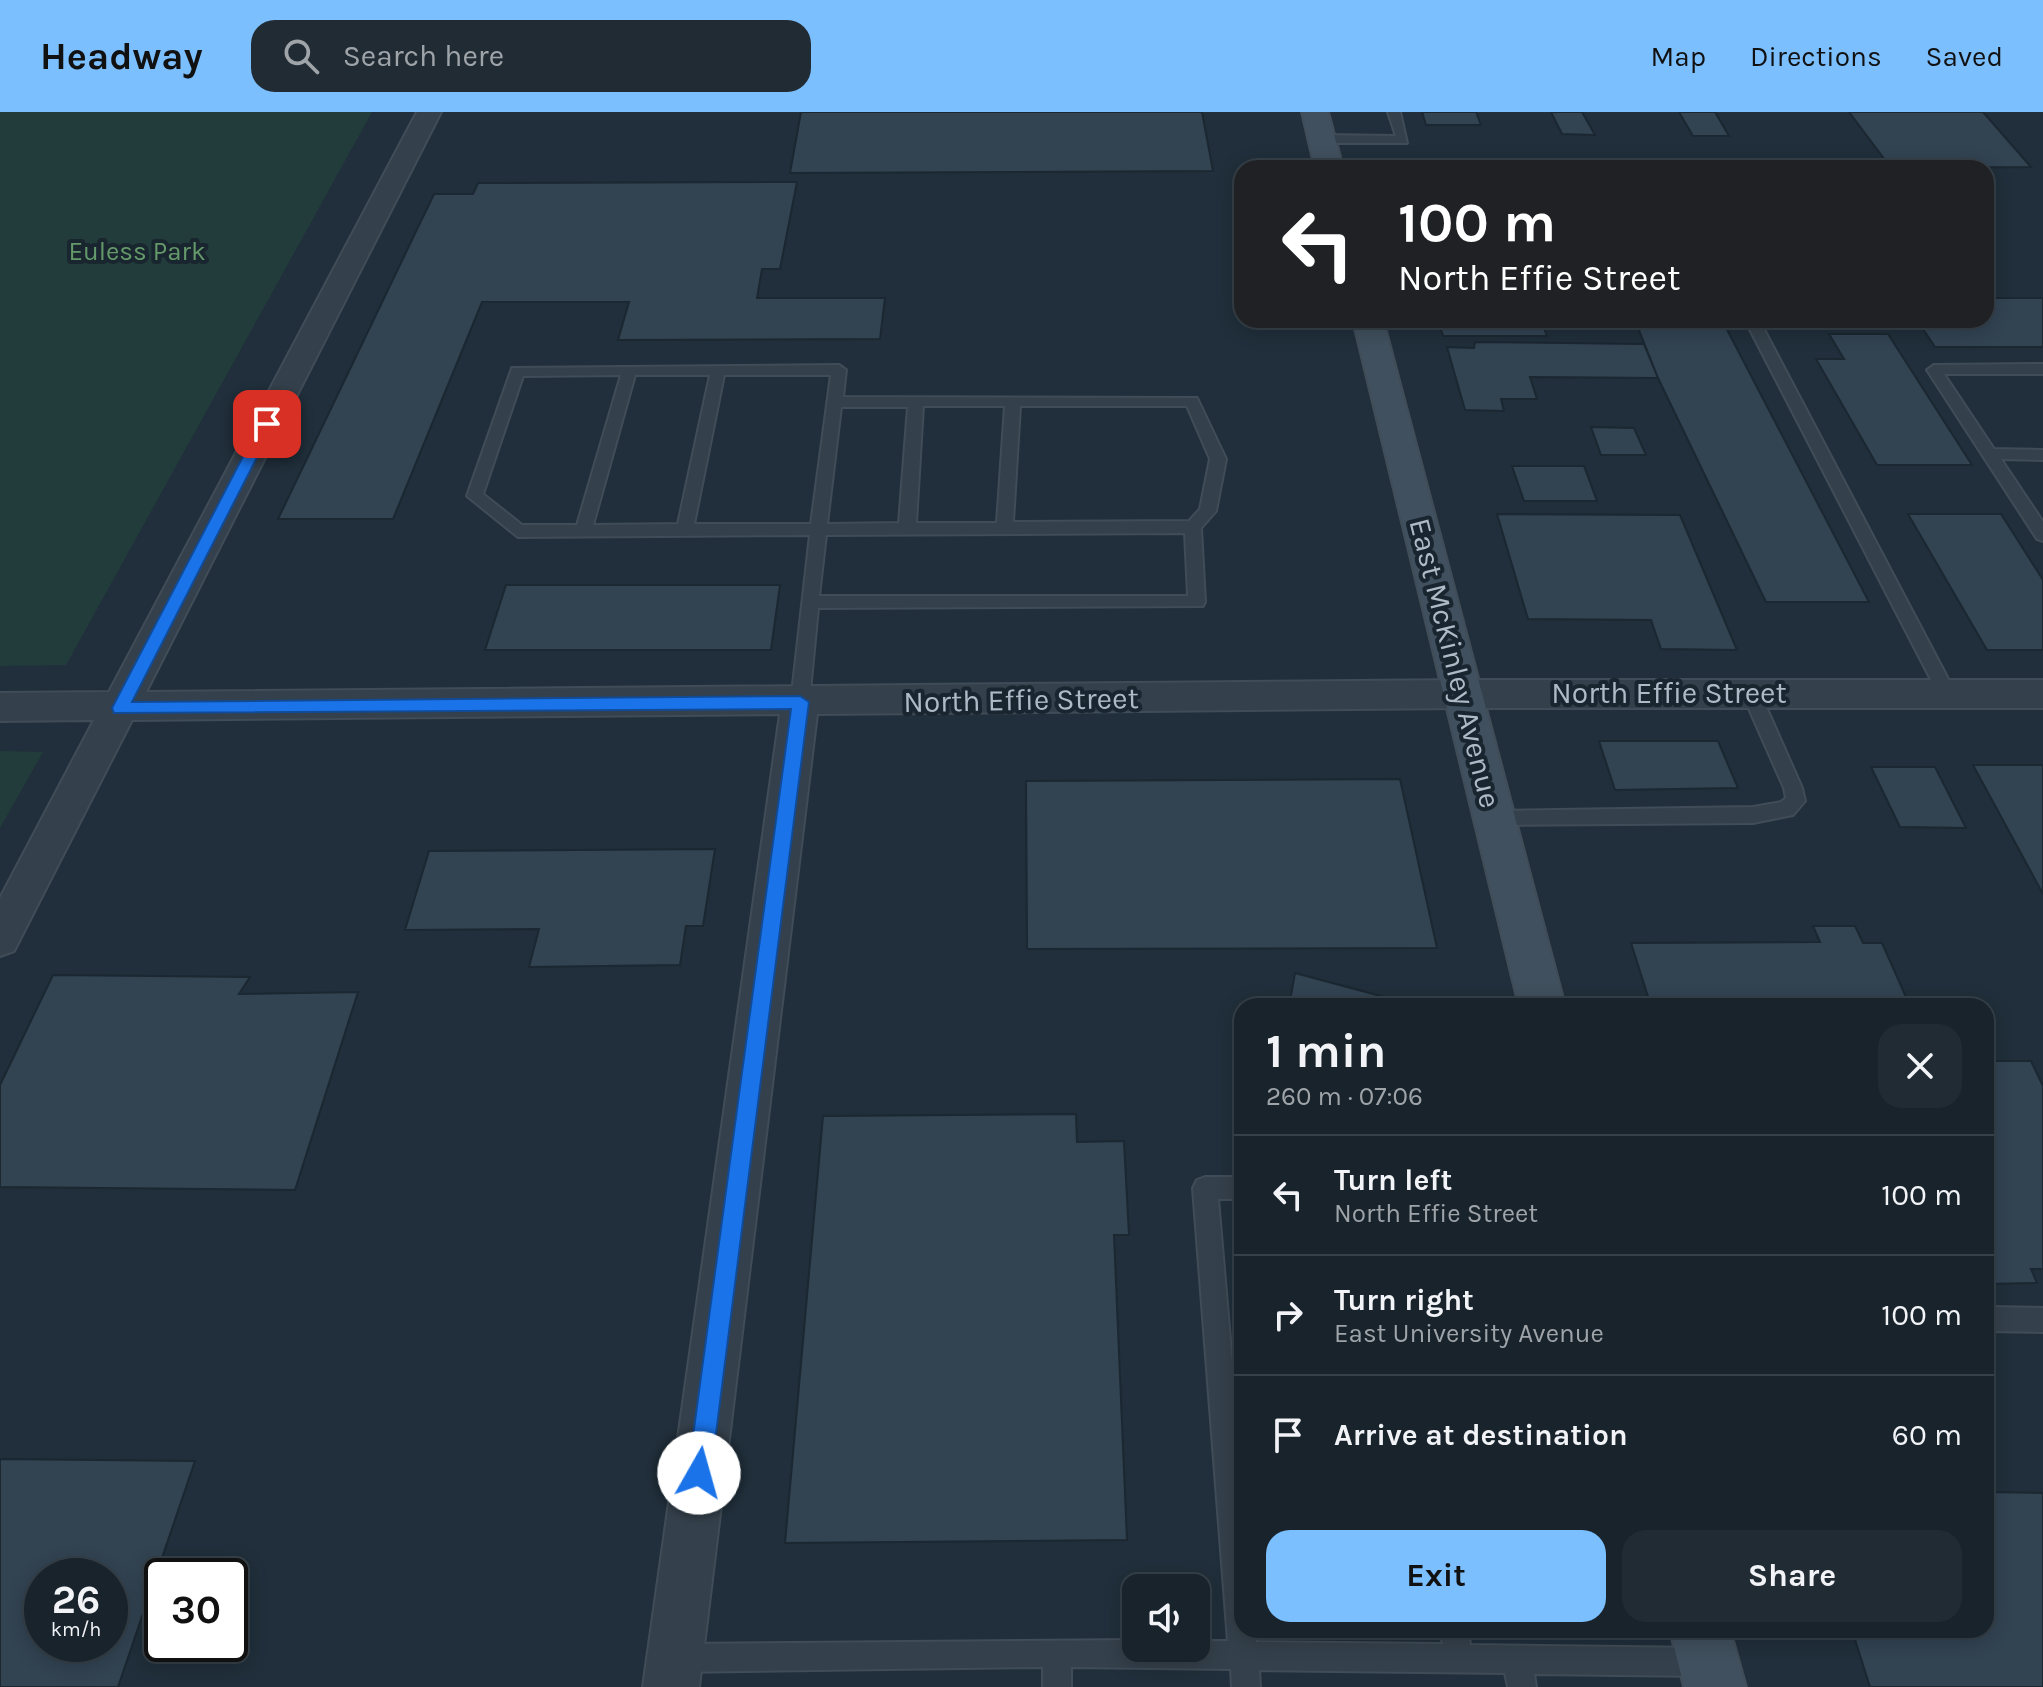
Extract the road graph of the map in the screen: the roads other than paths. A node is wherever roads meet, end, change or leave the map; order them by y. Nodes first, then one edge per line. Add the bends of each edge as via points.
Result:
1 (429, 112) edge
2 (1315, 112) edge
3 (1394, 112) edge
4 (1322, 139) junction
5 (1327, 160) edge
6 (1370, 328) edge
7 (1756, 328) edge
8 (2043, 369) edge
9 (718, 370) junction
10 (629, 371) junction
11 (1013, 401) junction
12 (835, 402) junction
13 (916, 402) junction
14 (1990, 454) junction
15 (2043, 455) edge
16 (1193, 527) junction
17 (1005, 528) junction
18 (685, 530) junction
19 (818, 530) junction
20 (907, 530) junction
21 (583, 531) junction
22 (2043, 535) edge
23 (810, 602) junction
24 (1751, 693) junction
25 (1463, 694) junction
26 (1947, 694) junction
27 (2043, 694) edge
28 (800, 702) junction
29 (0, 707) edge
30 (120, 708) junction
31 (1495, 819) junction
32 (0, 938) edge
33 (1540, 998) edge
34 (1234, 1188) edge
35 (1994, 1319) edge
36 (2043, 1320) edge
37 (1234, 1545) edge
38 (1242, 1638) edge
39 (1455, 1638) edge
40 (1057, 1653) junction
41 (1243, 1656) junction
42 (1459, 1659) junction
43 (1708, 1660) edge
44 (673, 1672) edge
45 (1519, 1674) edge
46 (1057, 1687) edge
47 (1246, 1687) edge

1 - 30 street
2 - 4 main road
3 - 4 lane via 1403,140
4 - 5 main road
6 - 25 main road, East McKinley Avenue
7 - 26 lane
8 - 14 lane via 1934,370
9 - 10 lane
9 - 12 lane via 839,370
9 - 18 lane
10 - 21 lane
10 - 21 lane via 517,371 475,496 518,531
11 - 13 lane
11 - 16 lane via 1192,401 1218,459 1208,511
11 - 17 lane
12 - 13 lane
12 - 19 lane
13 - 20 lane
14 - 15 lane
14 - 22 lane
16 - 17 lane
16 - 23 lane via 1197,602
17 - 20 lane
18 - 19 lane
18 - 21 lane
19 - 20 lane
19 - 23 lane
23 - 28 lane
24 - 25 street, North Effie Street
24 - 26 street, North Effie Street
24 - 31 lane via 1793,788 1796,801 1786,809 1753,815
25 - 28 street, North Effie Street
25 - 31 main road, East McKinley Avenue
26 - 27 street, North Effie Street
28 - 30 street, North Effie Street
28 - 44 street
29 - 30 street, North Effie Street
30 - 32 street
31 - 33 main road, East McKinley Avenue
34 - 37 lane via 1205,1188
35 - 36 lane
38 - 41 lane
39 - 42 lane
40 - 41 lane
40 - 44 lane
40 - 46 lane
41 - 42 lane
41 - 47 lane
42 - 45 lane
43 - 45 lane

